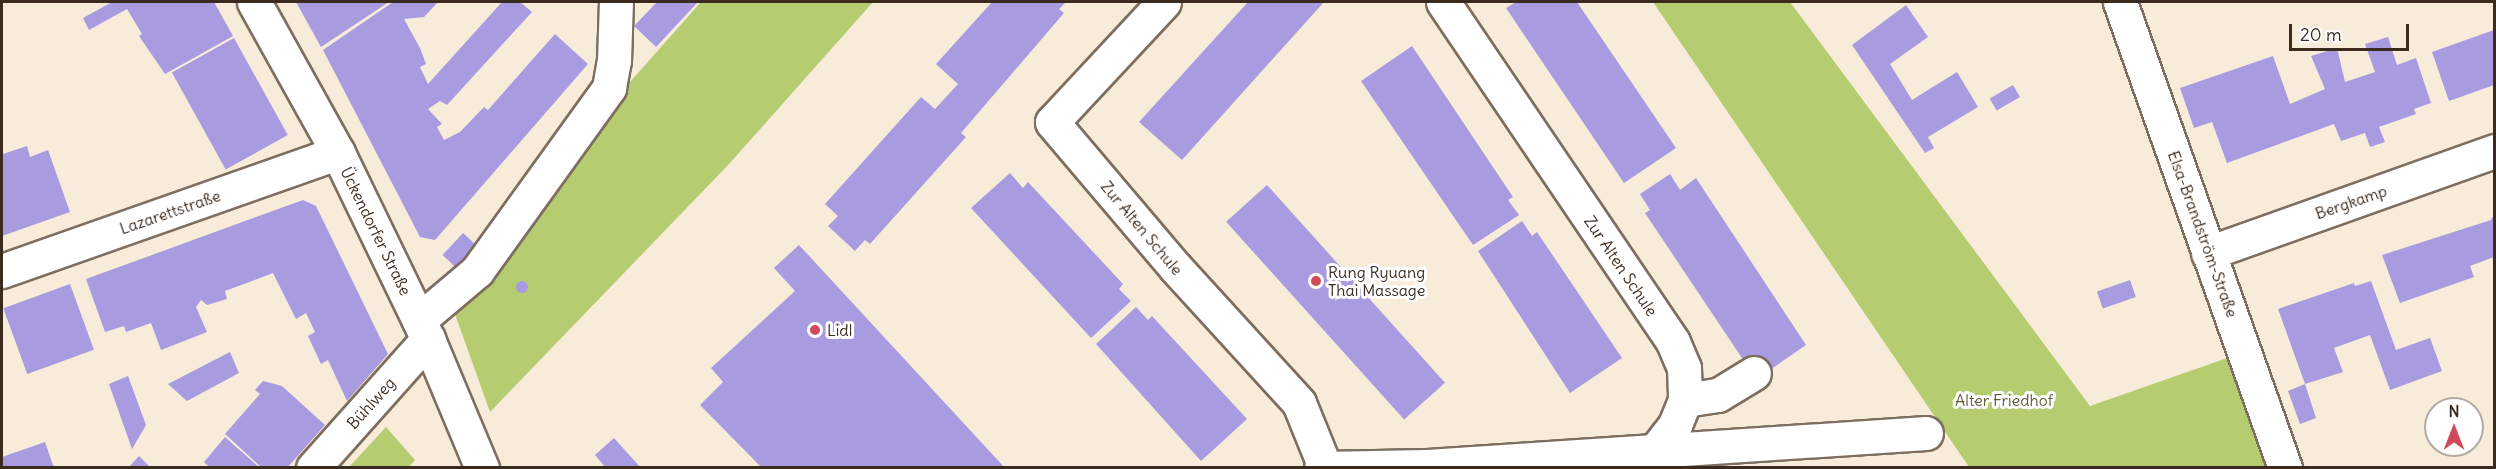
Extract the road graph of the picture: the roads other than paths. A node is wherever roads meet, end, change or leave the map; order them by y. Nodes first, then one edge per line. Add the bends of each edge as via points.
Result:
1 (254, 2) edge
2 (616, 2) edge
3 (1164, 2) edge
4 (1443, 2) edge
5 (2120, 2) edge
6 (2494, 152) edge
7 (338, 153) junction
8 (2208, 253) junction
9 (2, 271) edge
10 (424, 329) junction
11 (1754, 373) dead end
12 (1685, 400) junction
13 (1926, 433) dead end
14 (1656, 449) junction
15 (1323, 467) edge
16 (313, 468) edge
17 (482, 468) edge
18 (2285, 468) edge

1 - 7 street, Ückendorfer Straße
2 - 10 street, Bühlweg via 609,88 477,271
3 - 15 street, Zur Alten Schule via 1052,122 1174,267 1299,403
4 - 12 street, Zur Alten Schule via 1673,342 1684,368
5 - 8 street, Elsa-Brandström-Straße
6 - 8 street, Bergkamp
7 - 9 street, Lazarettstraße
7 - 10 street, Ückendorfer Straße
8 - 18 street, Elsa-Brandström-Straße
10 - 16 street, Bühlweg
10 - 17 street, Ückendorfer Straße
11 - 12 street via 1718,395
12 - 14 street, Zur Alten Schule via 1675,425
13 - 14 street, Zur Alten Schule
14 - 15 street, Zur Alten Schule via 1427,465

